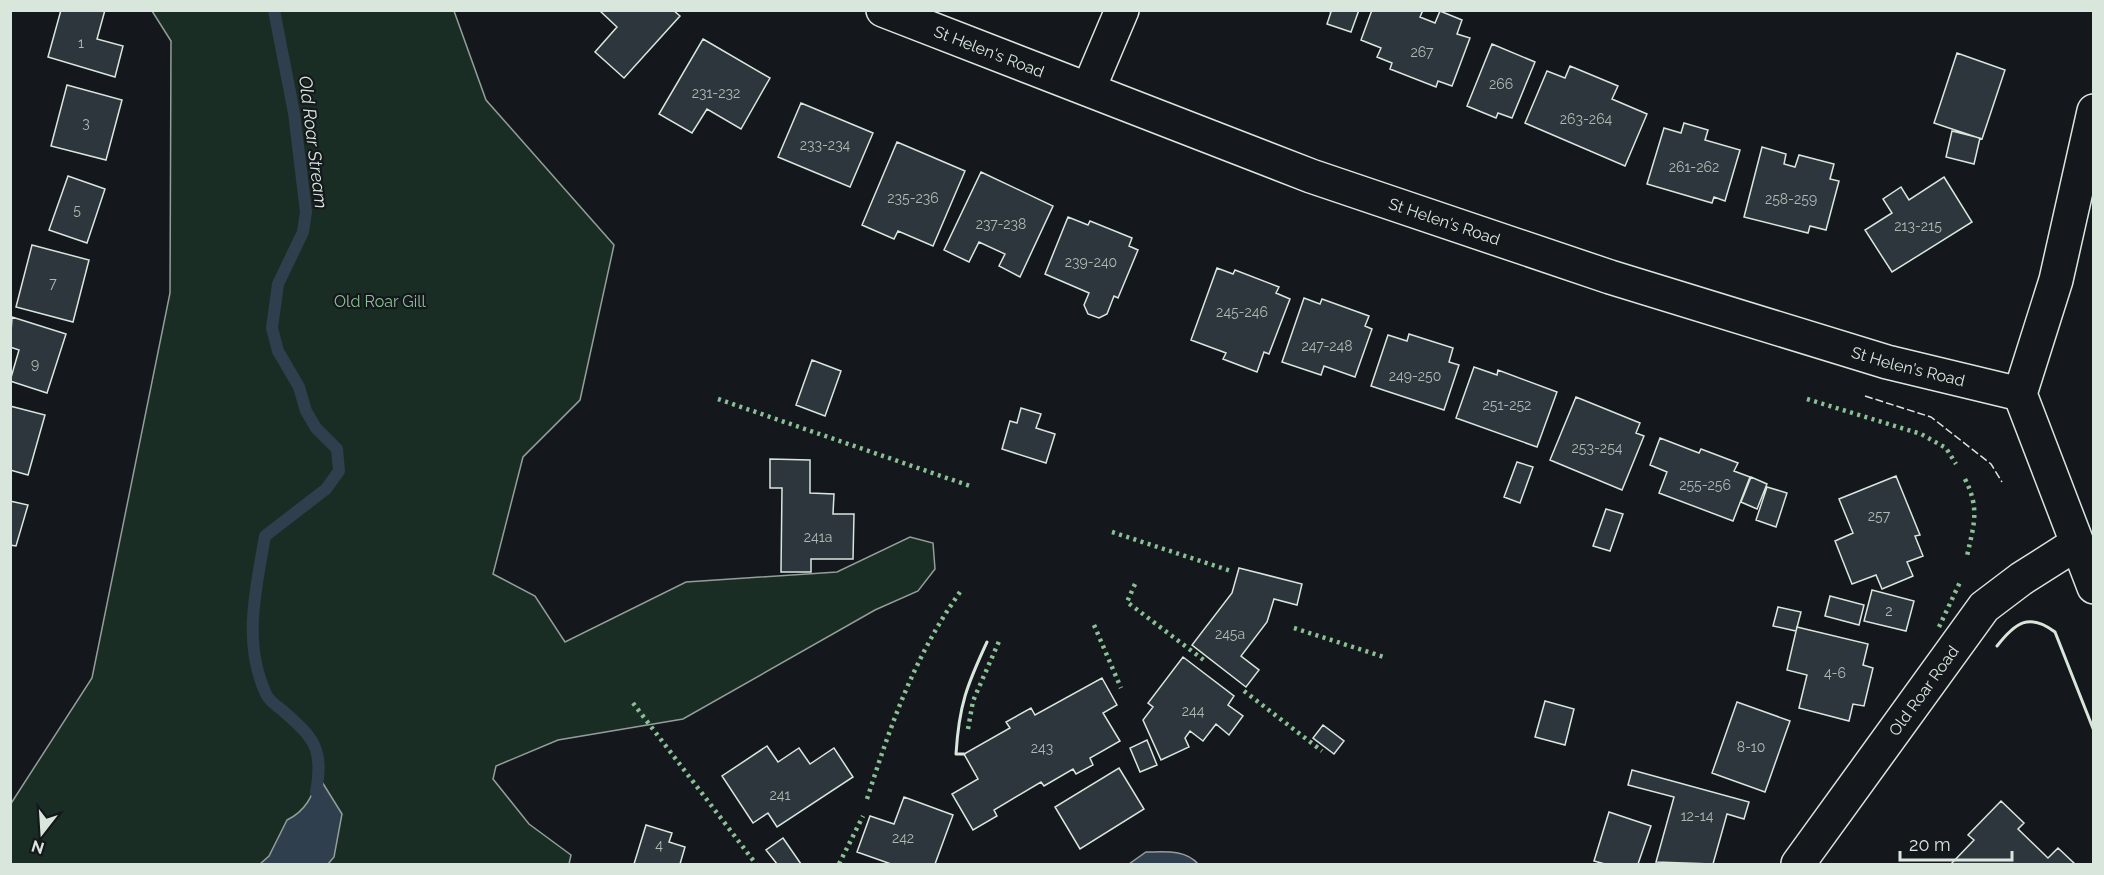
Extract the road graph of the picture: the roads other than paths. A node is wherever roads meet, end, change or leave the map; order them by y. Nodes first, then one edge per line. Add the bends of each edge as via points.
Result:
1 (883, 10) edge
2 (1122, 10) edge
3 (1089, 88) junction
4 (2094, 111) edge
5 (2020, 394) junction
6 (2076, 544) junction
7 (2094, 587) edge
8 (1798, 864) edge

1 - 3 main road, St Helen's Road
2 - 3 main road
3 - 5 main road, St Helen's Road via 1311,176 1610,277 1887,362
4 - 5 main road via 2056,280
5 - 6 main road
6 - 7 main road
6 - 8 main road, Old Roar Road via 1984,607

